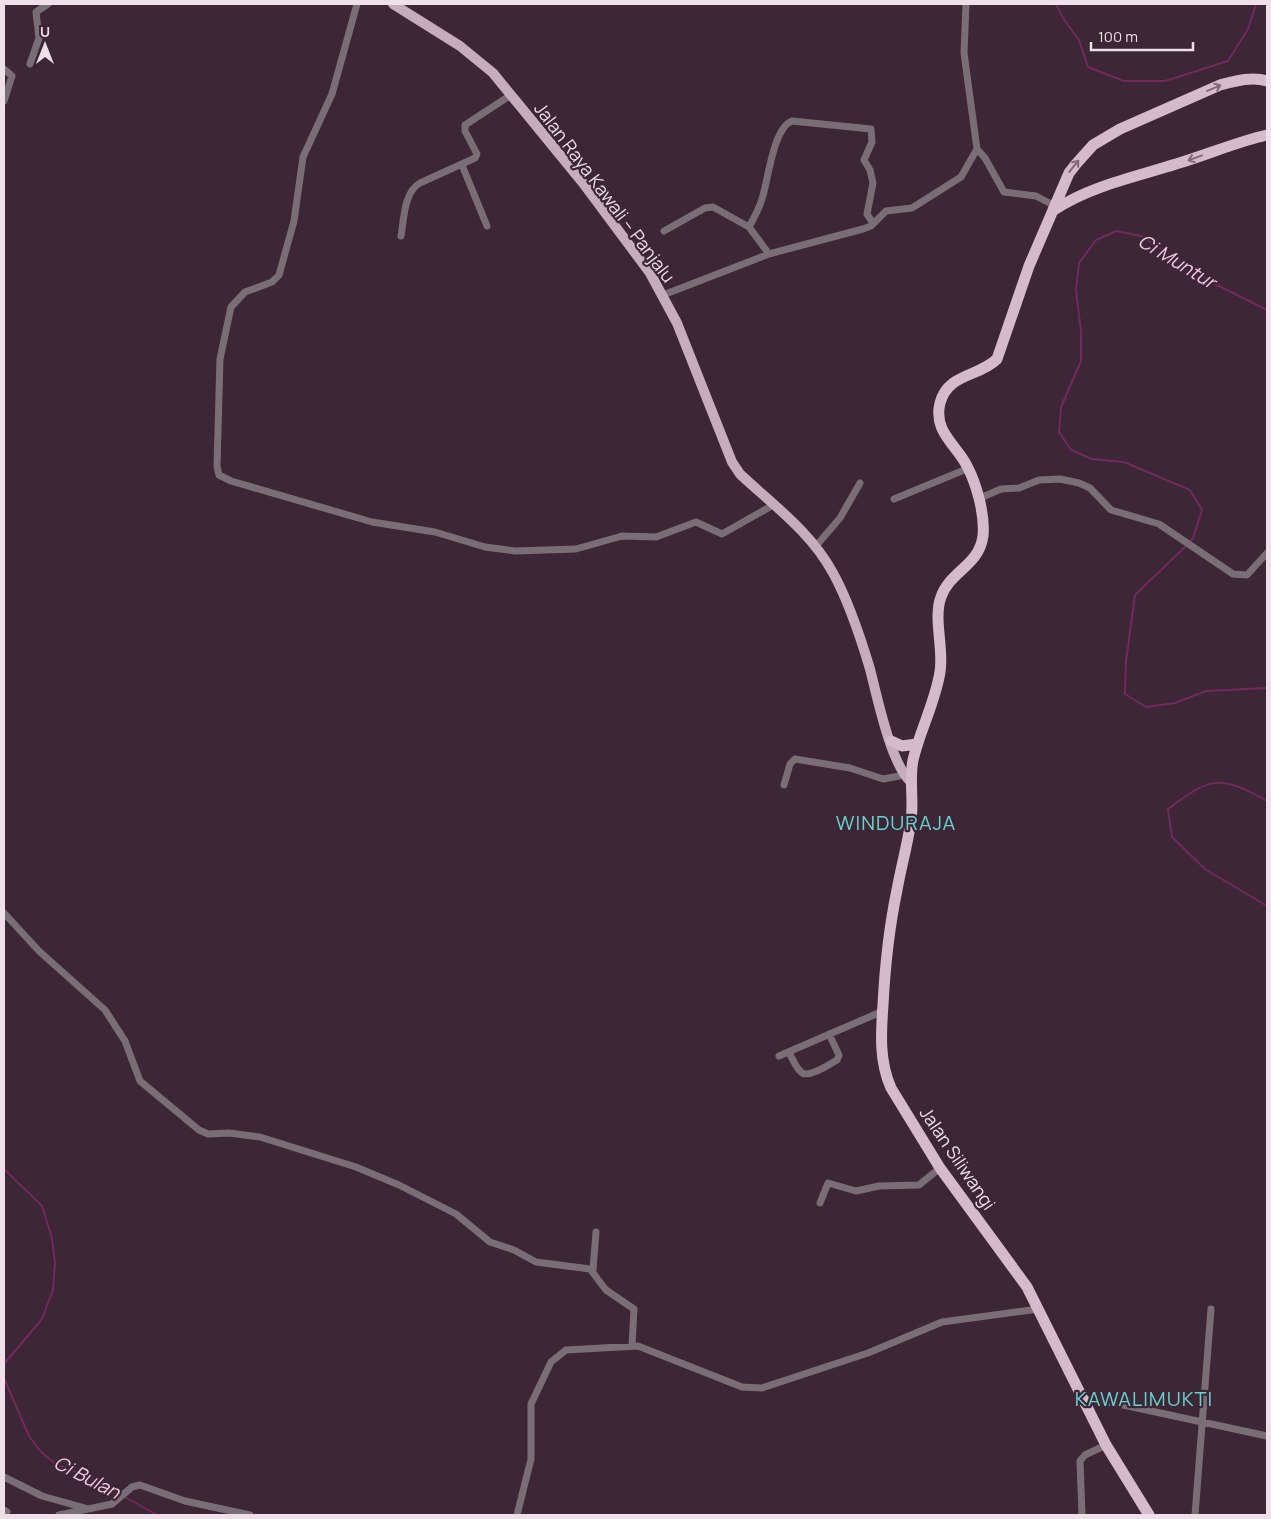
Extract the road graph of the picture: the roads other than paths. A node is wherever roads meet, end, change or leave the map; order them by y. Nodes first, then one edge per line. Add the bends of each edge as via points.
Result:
1 (48, 4) edge
2 (357, 4) edge
3 (394, 4) edge
4 (966, 4) edge
5 (30, 64) dead end
6 (4, 69) edge
7 (1267, 81) edge
8 (511, 95) junction
9 (4, 101) edge
10 (1267, 135) edge
11 (977, 149) junction
12 (462, 165) junction
13 (1055, 208) junction
14 (873, 223) junction
15 (487, 226) dead end
16 (749, 227) junction
17 (664, 231) dead end
18 (401, 236) dead end
19 (769, 254) junction
20 (663, 296) junction
21 (968, 468) junction
22 (860, 483) dead end
23 (894, 499) dead end
24 (978, 499) junction
25 (775, 504) junction
26 (816, 546) junction
27 (1267, 553) edge
28 (891, 741) junction
29 (917, 744) junction
30 (908, 779) junction
31 (784, 785) dead end
32 (4, 913) edge
33 (882, 1011) junction
34 (829, 1034) junction
35 (789, 1052) junction
36 (779, 1056) dead end
37 (940, 1168) junction
38 (820, 1204) dead end
39 (596, 1232) dead end
40 (592, 1270) junction
41 (1039, 1309) junction
42 (1211, 1309) dead end
43 (632, 1345) junction
44 (1083, 1399) junction
45 (1201, 1422) junction
46 (1267, 1436) edge
47 (1106, 1444) junction
48 (4, 1477) edge
49 (88, 1508) junction
50 (59, 1515) edge
51 (250, 1515) edge
52 (517, 1515) edge
53 (1082, 1515) edge
54 (1149, 1515) edge
55 (1195, 1515) edge

1 - 5 street via 36,12 39,38
2 - 25 street via 332,94 302,157 294,221 279,275 272,282 245,292 231,307 220,359 219,475 231,482 372,522 435,532 485,548 520,552 576,549 622,536 656,538 696,522 722,534
3 - 8 main road, Jalan Raya Kawali – Panjalu via 460,46 493,73
4 - 11 street via 964,53
6 - 9 street via 12,76
13 -> 7 highway, Jalan Siliwangi via 1069,173 1093,145 1106,137 1220,85 1246,79
8 - 12 street via 465,125 477,154
8 - 20 main road, Jalan Raya Kawali – Panjalu via 583,183 650,273
10 -> 13 highway via 1087,192
11 - 13 street via 1004,192 1036,196
11 - 14 street via 961,177 914,207 886,211
12 - 15 street
12 - 18 street via 413,188
13 - 21 highway, Jalan Siliwangi via 1028,266 997,359 984,369 956,379 940,402 941,431
14 - 16 street via 867,214 872,177 864,160 872,142 871,129 792,121 786,124 778,140 763,196
14 - 19 street via 863,230
16 - 17 street via 710,207
16 - 19 street
19 - 20 street
20 - 25 main road, Jalan Raya Kawali – Panjalu via 677,323 732,462 740,474
21 - 23 street
21 - 24 highway, Jalan Siliwangi
22 - 26 street via 840,518
24 - 27 street via 1001,489 1019,488 1039,480 1072,481 1090,488 1112,510 1154,522 1238,576 1247,575
24 - 29 highway, Jalan Siliwangi via 984,526 980,547 978,554 941,596 942,664 935,698
25 - 26 main road, Jalan Raya Kawali – Panjalu
26 - 28 main road, Jalan Raya Kawali – Panjalu via 834,574 852,620
28 - 29 highway via 902,746
28 - 30 main road, Jalan Raya Kawali – Panjalu
29 - 30 highway, Jalan Siliwangi
30 - 31 street via 883,779 850,768 795,759 790,764
30 - 33 highway, Jalan Siliwangi via 912,818 889,931
32 - 40 street via 39,951 105,1010 125,1041 140,1081 199,1130 208,1134 260,1137 348,1164 449,1210 490,1242 536,1262
33 - 34 street
33 - 37 highway, Jalan Siliwangi via 882,1052 887,1078
34 - 35 street
34 - 35 street via 839,1055 837,1060 811,1073 802,1073
35 - 36 street
37 - 38 street via 919,1185 879,1186 856,1191 828,1183
37 - 41 highway, Jalan Siliwangi via 1018,1273
39 - 40 street
40 - 43 street via 606,1290 634,1309
41 - 43 street via 942,1322 875,1350 762,1388 742,1387
41 - 44 highway, Jalan Siliwangi
42 - 45 street
43 - 52 street via 566,1350 551,1362 531,1404 531,1460
44 - 45 street
44 - 47 highway, Jalan Siliwangi
45 - 46 street
45 - 55 street
47 - 53 street via 1080,1459
47 - 54 highway, Jalan Siliwangi
48 - 49 street via 42,1496
49 - 50 street
49 - 51 street via 107,1506 135,1486 143,1485 185,1501

